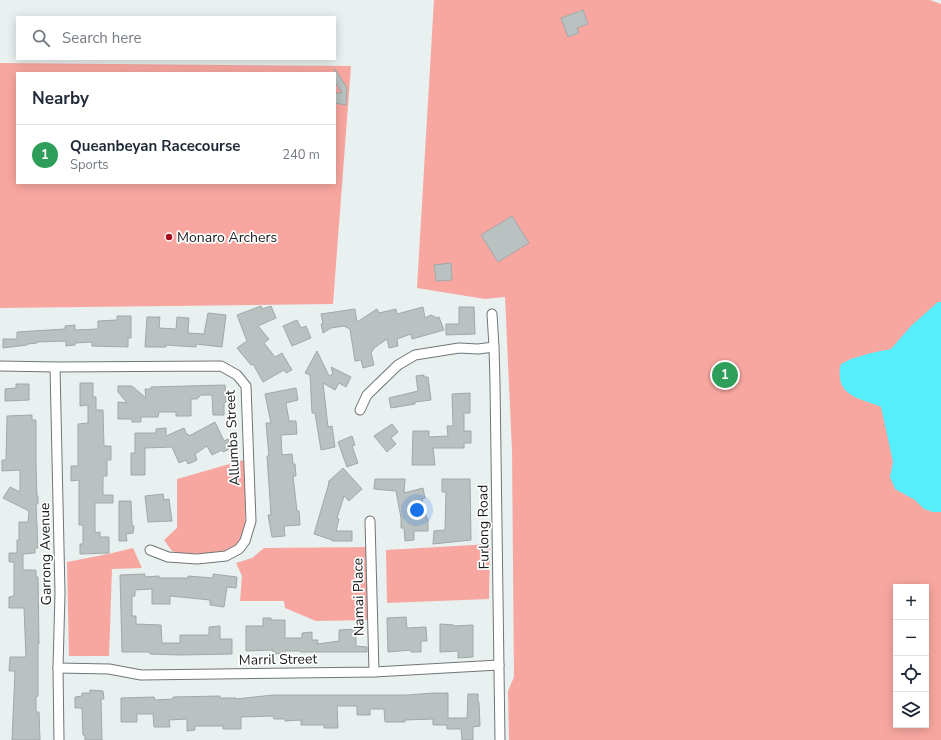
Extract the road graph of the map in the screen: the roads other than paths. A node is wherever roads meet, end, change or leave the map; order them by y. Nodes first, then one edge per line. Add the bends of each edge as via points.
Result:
1 (492, 314) dead end
2 (494, 347) junction
3 (0, 366) edge
4 (55, 367) junction
5 (360, 410) dead end
6 (370, 521) dead end
7 (150, 550) dead end
8 (499, 665) junction
9 (58, 668) junction
10 (374, 672) junction
11 (59, 740) edge
12 (500, 740) edge

1 - 2 street, Furlong Road
2 - 5 street via 459,348 415,355 398,365 367,395
2 - 8 street, Furlong Road
3 - 4 street, Allumba Street
4 - 7 street, Allumba Street via 221,366 237,375 246,386 251,521 245,541 239,549 226,556 197,559 168,557
4 - 9 street, Garrong Avenue via 60,593
6 - 10 street, Namai Place
8 - 10 street, Marril Street
8 - 12 street, Furlong Road
9 - 10 street, Marril Street via 109,669 141,675
9 - 11 street, Garrong Avenue

